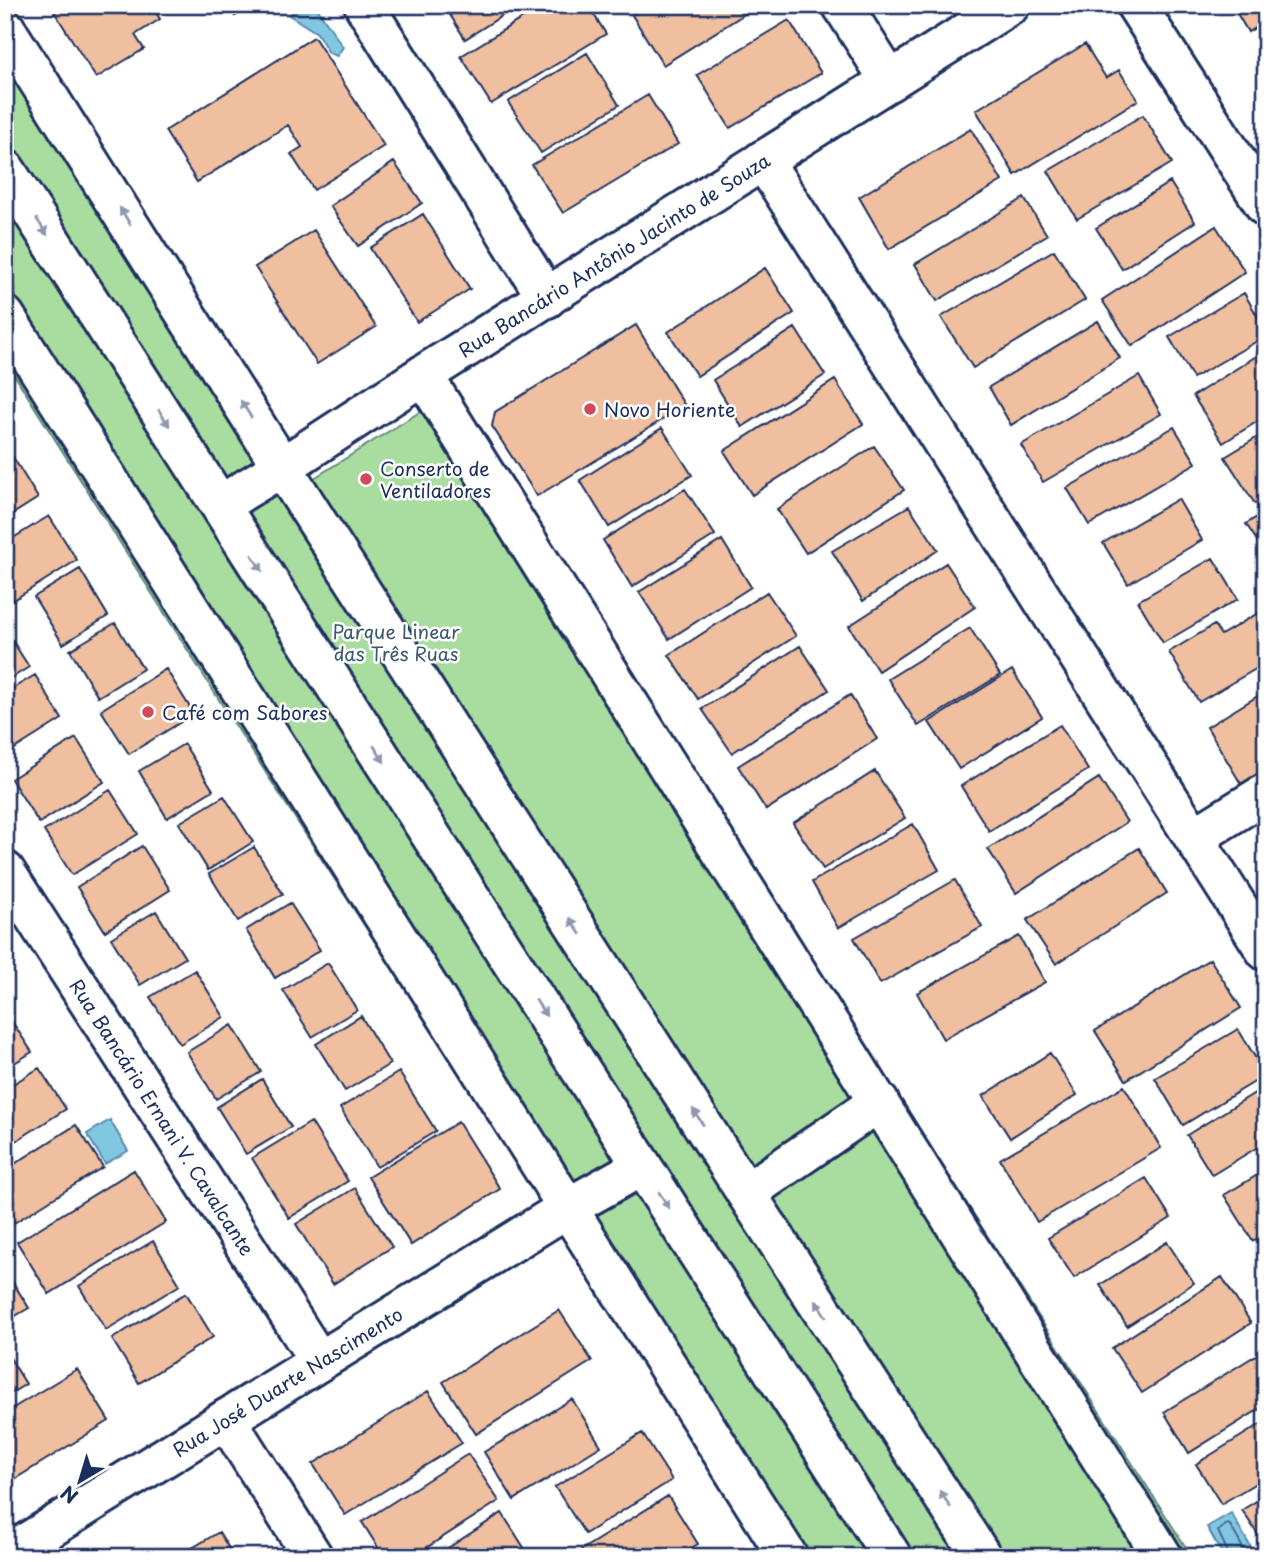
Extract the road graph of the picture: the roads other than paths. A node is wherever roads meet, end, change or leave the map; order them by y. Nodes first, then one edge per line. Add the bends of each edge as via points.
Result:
1 (364, 5) edge
2 (842, 5) edge
3 (1010, 5) edge
4 (1136, 5) edge
5 (5, 28) edge
6 (890, 81) junction
7 (763, 160) junction
8 (5, 169) edge
9 (1266, 207) edge
10 (547, 298) junction
11 (5, 316) edge
12 (423, 375) junction
13 (282, 467) junction
14 (220, 505) junction
15 (1266, 793) edge
16 (1195, 837) junction
17 (5, 871) edge
18 (1266, 951) edge
19 (879, 1102) junction
20 (642, 1166) junction
21 (746, 1193) junction
22 (569, 1207) junction
23 (320, 1361) junction
24 (226, 1419) junction
25 (5, 1556) edge
26 (313, 1557) edge
27 (788, 1557) edge
28 (892, 1557) edge
29 (982, 1557) edge
30 (1163, 1557) edge

1 - 10 street
2 - 6 street
3 - 6 street, Rua Bancário Antônio Jacinto de Souza
4 - 9 street
13 -> 5 street
6 - 7 street, Rua Bancário Antônio Jacinto de Souza
7 - 10 street, Rua Bancário Antônio Jacinto de Souza
7 - 16 street
8 -> 14 street
10 - 12 street, Rua Bancário Antônio Jacinto de Souza
11 - 22 street
12 - 13 street, Rua Bancário Antônio Jacinto de Souza
12 - 19 street
13 - 14 street, Rua Bancário Antônio Jacinto de Souza
21 -> 13 street
14 -> 20 street
15 - 16 street
16 - 18 street
17 - 23 street, Rua Bancário Ernani V. Cavalcante
19 - 21 street
19 - 30 street
20 - 22 street, Rua José Duarte Nascimento
20 -> 28 street
29 -> 21 street
22 - 23 street, Rua José Duarte Nascimento
22 - 27 street
23 - 24 street, Rua José Duarte Nascimento
24 - 25 street, Rua José Duarte Nascimento
24 - 26 street

